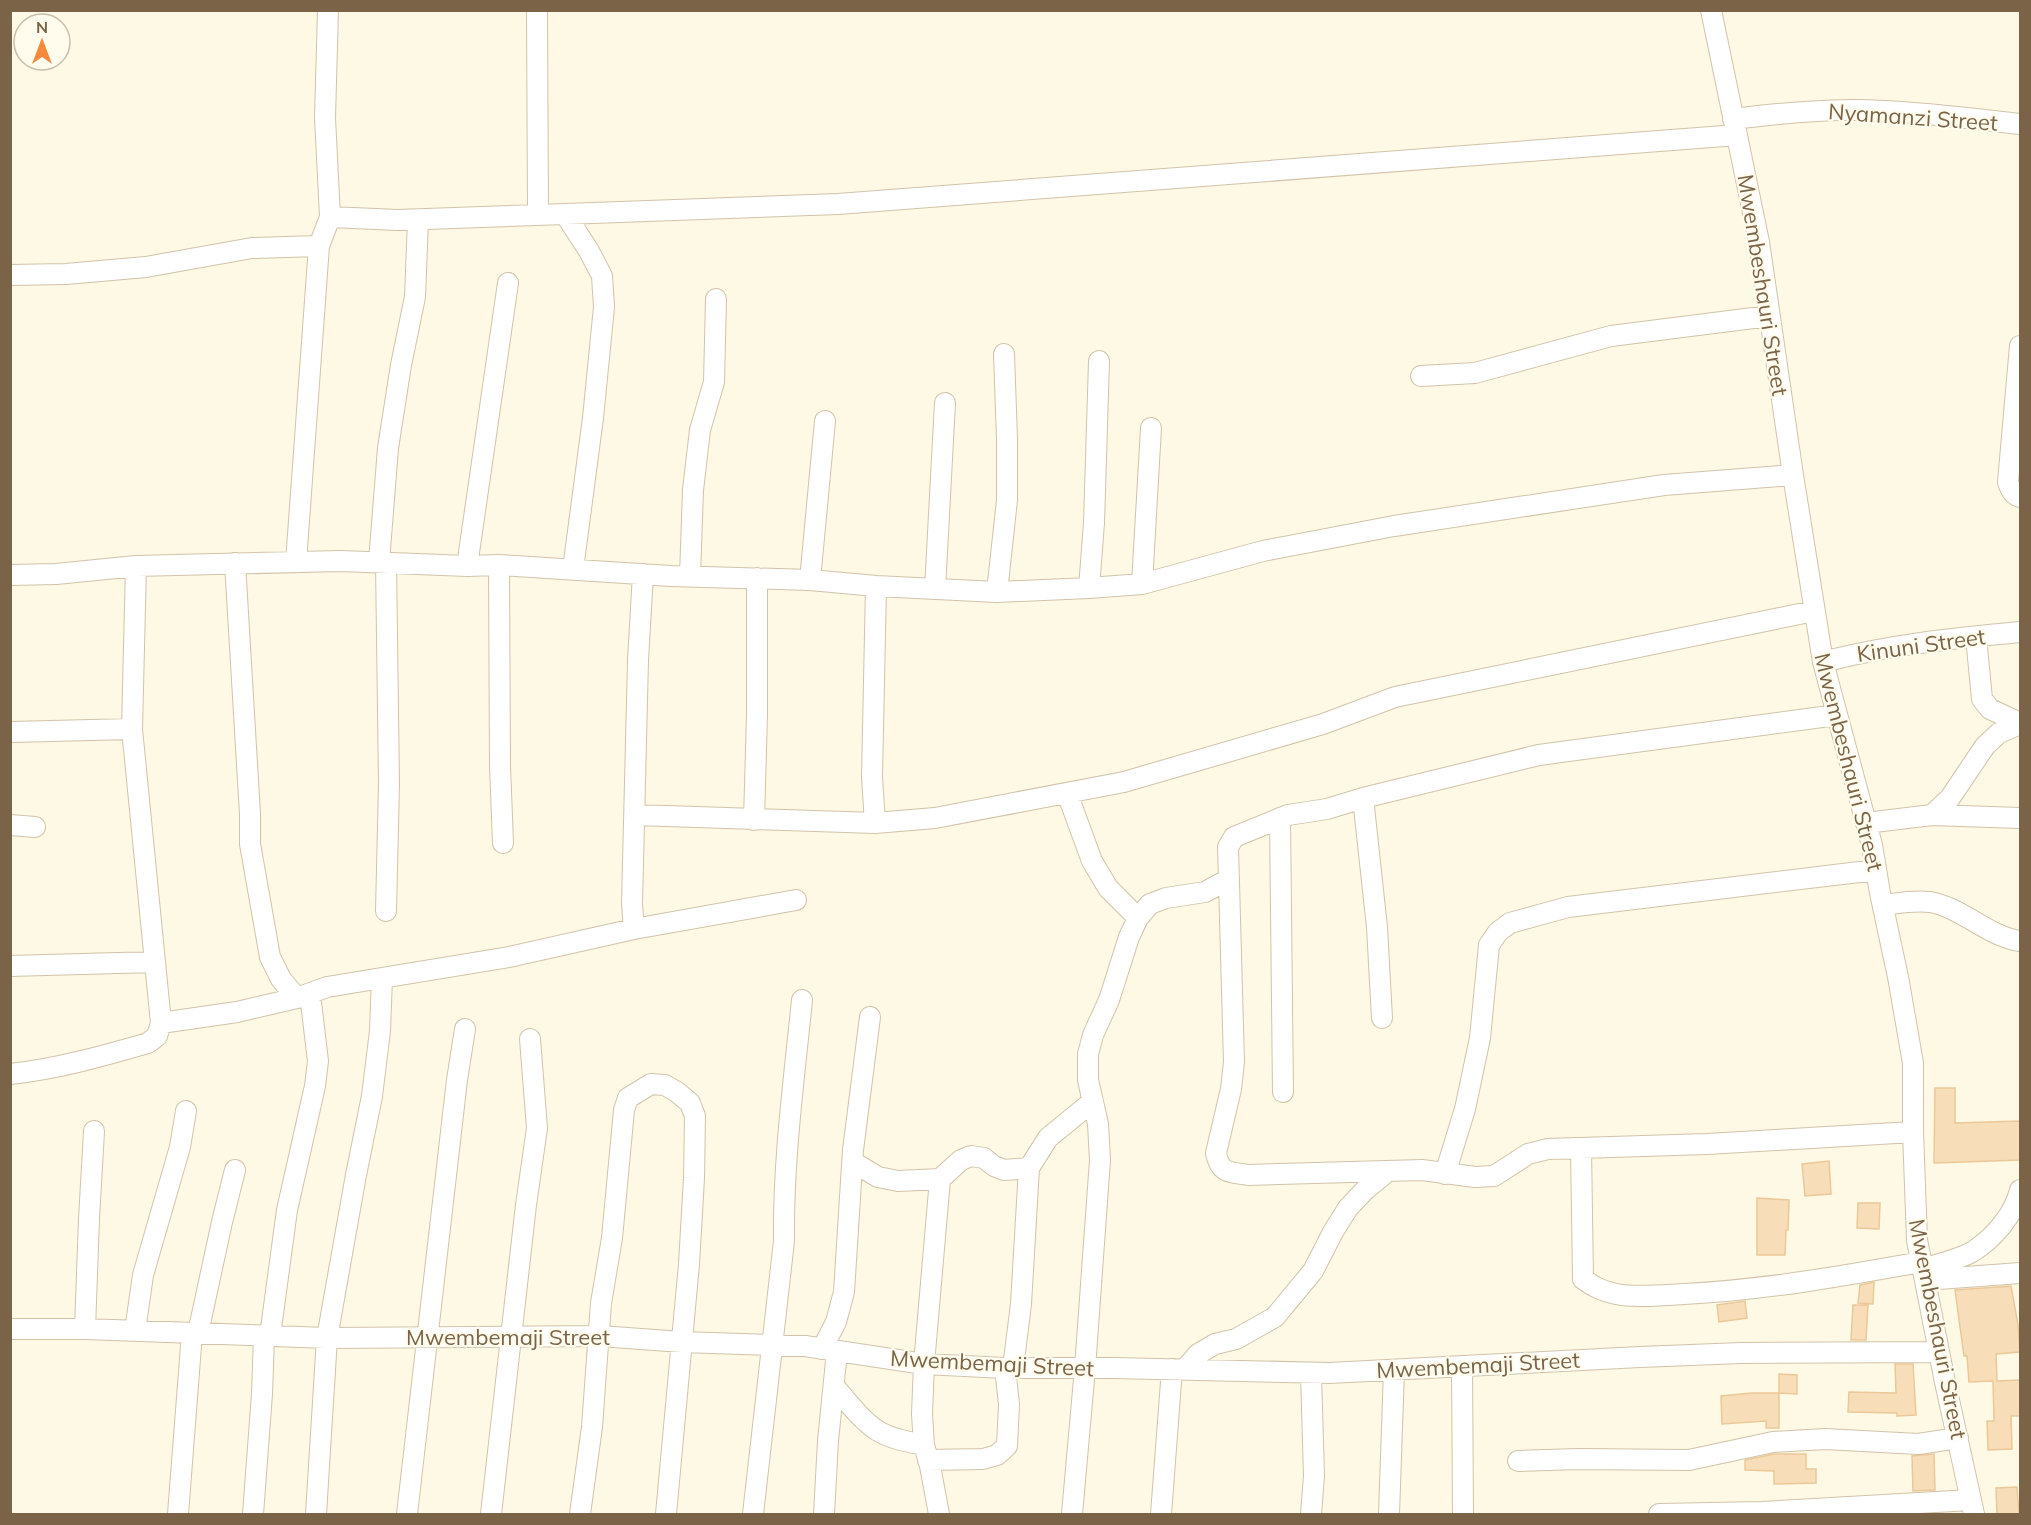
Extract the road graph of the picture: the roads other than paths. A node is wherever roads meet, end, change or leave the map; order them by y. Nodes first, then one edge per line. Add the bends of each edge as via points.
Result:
1 (328, 10) edge
2 (537, 10) edge
3 (1711, 10) edge
4 (2020, 124) edge
5 (1735, 127) junction
6 (538, 214) junction
7 (565, 214) junction
8 (330, 217) junction
9 (418, 220) junction
10 (319, 246) junction
11 (10, 275) edge
12 (508, 283) dead end
13 (716, 299) dead end
14 (1769, 316) junction
15 (2020, 346) edge
16 (1004, 354) dead end
17 (1100, 361) dead end
18 (1421, 376) dead end
19 (945, 403) dead end
20 (825, 421) dead end
21 (1151, 428) dead end
22 (1793, 475) junction
23 (2020, 497) edge
24 (296, 562) junction
25 (383, 562) junction
26 (235, 563) junction
27 (500, 565) junction
28 (467, 566) junction
29 (136, 567) junction
30 (573, 568) junction
31 (643, 574) junction
32 (10, 575) edge
33 (690, 576) junction
34 (757, 578) junction
35 (810, 580) junction
36 (1142, 584) junction
37 (876, 586) junction
38 (1089, 588) junction
39 (934, 589) junction
40 (998, 592) junction
41 (1814, 611) junction
42 (2020, 632) edge
43 (1976, 637) junction
44 (1823, 662) junction
45 (1837, 714) junction
46 (2020, 724) edge
47 (132, 729) junction
48 (10, 732) edge
49 (1067, 793) junction
50 (1363, 798) junction
51 (636, 815) junction
52 (1932, 815) junction
53 (1280, 818) junction
54 (2020, 818) edge
55 (754, 820) junction
56 (875, 823) junction
57 (1866, 823) junction
58 (10, 825) edge
59 (35, 827) dead end
60 (503, 843) dead end
61 (1876, 870) junction
62 (1229, 879) junction
63 (796, 900) dead end
64 (1883, 905) junction
65 (386, 910) dead end
66 (1138, 918) junction
67 (633, 929) junction
68 (2020, 941) edge
69 (155, 962) junction
70 (10, 966) edge
71 (382, 978) junction
72 (303, 996) junction
73 (802, 1000) dead end
74 (870, 1017) dead end
75 (1382, 1018) dead end
76 (161, 1023) junction
77 (465, 1029) dead end
78 (530, 1039) dead end
79 (10, 1074) edge
80 (1283, 1092) dead end
81 (1093, 1101) junction
82 (186, 1111) dead end
83 (94, 1131) dead end
84 (1912, 1132) junction
85 (1581, 1148) junction
86 (852, 1162) junction
87 (1029, 1168) junction
88 (236, 1170) dead end
89 (1388, 1171) junction
90 (1444, 1174) junction
91 (940, 1179) junction
92 (2020, 1190) edge
93 (1923, 1270) junction
94 (2020, 1273) edge
95 (10, 1329) edge
96 (85, 1329) junction
97 (135, 1331) junction
98 (195, 1333) junction
99 (267, 1336) junction
100 (600, 1336) junction
101 (427, 1337) junction
102 (327, 1338) junction
103 (512, 1338) junction
104 (682, 1342) junction
105 (773, 1346) junction
106 (830, 1350) junction
107 (1939, 1352) junction
108 (924, 1364) junction
109 (1462, 1366) junction
110 (1009, 1368) junction
111 (1085, 1368) junction
112 (1178, 1369) junction
113 (1394, 1370) junction
114 (1311, 1373) junction
115 (834, 1386) junction
116 (1958, 1438) junction
117 (926, 1453) junction
118 (1518, 1461) dead end
119 (1973, 1507) edge
120 (178, 1515) edge
121 (253, 1515) edge
122 (316, 1515) edge
123 (407, 1515) edge
124 (491, 1515) edge
125 (580, 1515) edge
126 (666, 1515) edge
127 (753, 1515) edge
128 (824, 1515) edge
129 (939, 1515) edge
130 (1072, 1515) edge
131 (1161, 1515) edge
132 (1311, 1515) edge
133 (1389, 1515) edge
134 (1463, 1515) edge
135 (1659, 1515) edge

1 - 8 street via 325,118
2 - 6 street
3 - 5 street, Mwembeshauri Street
4 - 5 street, Nyamanzi Street via 1881,110 1816,111
5 - 7 street, Nyamanzi Street via 827,204
5 - 14 street, Mwembeshauri Street via 1759,242
6 - 7 street, Nyamanzi Street
6 - 9 street, Nyamanzi Street
7 - 30 street via 602,276 604,307
8 - 9 street, Nyamanzi Street
8 - 10 street
9 - 25 street via 415,297 388,448
10 - 11 street via 252,248 146,267
10 - 24 street
12 - 28 street
13 - 33 street via 714,382 700,430
14 - 18 street via 1611,336 1475,373
14 - 22 street, Mwembeshauri Street
15 - 23 street via 2008,482
16 - 40 street via 1006,500
17 - 38 street
19 - 39 street
20 - 35 street
21 - 36 street
22 - 36 street via 1653,486 1394,526 1263,551
22 - 41 street, Mwembeshauri Street
24 - 25 street
24 - 26 street
25 - 28 street
25 - 65 street via 389,784
26 - 29 street
26 - 72 street via 250,844 270,957 281,979
27 - 28 street
27 - 30 street
27 - 60 street
29 - 32 street
29 - 47 street
30 - 31 street
31 - 33 street
31 - 51 street
33 - 34 street
34 - 35 street
34 - 55 street
35 - 37 street
36 - 38 street
37 - 39 street
37 - 56 street
38 - 40 street
39 - 40 street
41 - 44 street, Mwembeshauri Street
41 - 49 street via 1395,697 1323,724 1124,782
42 - 43 street, Kinuni Street
43 - 44 street, Kinuni Street via 1877,650
43 - 46 street via 1982,699 1990,709
44 - 45 street, Mwembeshauri Street
45 - 50 street via 1539,755
45 - 57 street, Mwembeshauri Street
46 - 52 street via 1999,733 1985,746 1950,798
47 - 48 street
47 - 69 street
49 - 56 street via 935,818
49 - 66 street via 1092,861 1108,888
50 - 53 street
50 - 75 street
51 - 55 street
51 - 67 street
52 - 54 street
52 - 57 street
53 - 62 street via 1231,840
53 - 80 street
55 - 56 street
57 - 61 street, Mwembeshauri Street
58 - 59 street
61 - 64 street, Mwembeshauri Street
61 - 90 street via 1568,907 1510,923 1489,945 1480,1038 1465,1109
62 - 66 street via 1205,892 1150,904
62 - 89 street via 1234,1062 1216,1153 1218,1164 1226,1171 1248,1175
63 - 67 street
64 - 68 street via 1932,903
64 - 84 street, Mwembeshauri Street via 1913,1063
66 - 81 street via 1088,1054
67 - 71 street via 508,957
69 - 70 street
69 - 76 street
71 - 72 street via 327,987
71 - 102 street via 372,1096
72 - 76 street via 237,1012
72 - 99 street via 318,1061 287,1210
73 - 105 street
74 - 86 street
76 - 79 street via 157,1036 148,1043 79,1062
77 - 101 street
78 - 103 street via 537,1128
81 - 87 street via 1048,1137
81 - 111 street via 1100,1160
82 - 97 street via 180,1147 143,1275
83 - 96 street
84 - 85 street
84 - 93 street, Mwembeshauri Street via 1917,1240
85 - 90 street via 1548,1149 1528,1155 1494,1176
85 - 93 street via 1583,1278 1595,1289 1618,1295 1736,1291 1868,1272
86 - 91 street via 878,1177 898,1181
86 - 106 street via 844,1292
87 - 91 street via 1005,1170 984,1158 971,1156
87 - 110 street via 1021,1304
88 - 98 street
89 - 90 street
89 - 112 street via 1348,1208 1312,1271 1275,1317 1236,1339 1215,1344
91 - 108 street
92 - 93 street via 2013,1208 1989,1240 1970,1253
93 - 94 street
93 - 107 street, Mwembeshauri Street
95 - 96 street, Mwembemaji Street
96 - 97 street, Mwembemaji Street
97 - 98 street, Mwembemaji Street
98 - 99 street, Mwembemaji Street
98 - 120 street
99 - 102 street, Mwembemaji Street
99 - 121 street
100 - 103 street, Mwembemaji Street
100 - 104 street, Mwembemaji Street
100 - 104 street via 624,1110 628,1098 637,1091 651,1084 665,1084 690,1103 695,1116 694,1189
100 - 125 street
101 - 102 street, Mwembemaji Street
101 - 103 street, Mwembemaji Street
101 - 123 street
102 - 122 street
103 - 124 street
104 - 105 street, Mwembemaji Street
104 - 126 street
105 - 106 street, Mwembemaji Street
105 - 127 street
106 - 108 street, Mwembemaji Street
106 - 115 street
107 - 109 street, Mwembemaji Street via 1730,1354
107 - 116 street, Mwembeshauri Street
108 - 110 street, Mwembemaji Street
108 - 117 street via 922,1414
109 - 113 street, Mwembemaji Street
109 - 134 street
110 - 111 street, Mwembemaji Street
110 - 117 street via 1006,1446 997,1455 983,1459
111 - 112 street, Mwembemaji Street
111 - 130 street
112 - 114 street, Mwembemaji Street
112 - 131 street
113 - 114 street, Mwembemaji Street
113 - 133 street
114 - 132 street
115 - 117 street via 878,1431
115 - 128 street
116 - 118 street via 1918,1443 1784,1441 1689,1460
116 - 119 street, Mwembeshauri Street
117 - 129 street
119 - 135 street

